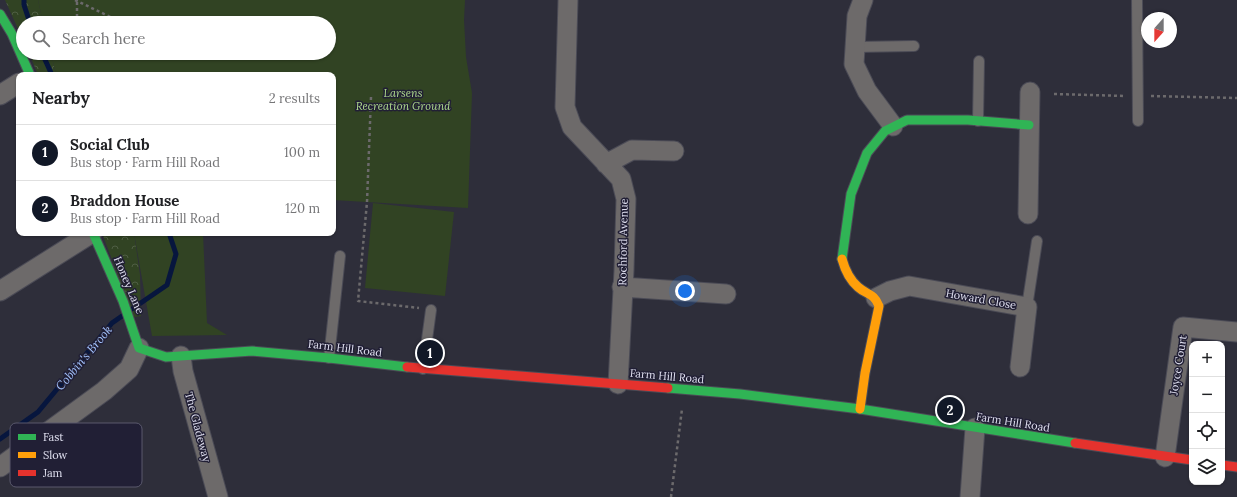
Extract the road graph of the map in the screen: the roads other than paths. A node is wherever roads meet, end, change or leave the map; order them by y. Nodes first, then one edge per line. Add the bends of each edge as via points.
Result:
1 (568, 0) edge
2 (863, 0) edge
3 (1138, 0) edge
4 (0, 14) edge
5 (16, 43) edge
6 (914, 46) dead end
7 (855, 47) junction
8 (23, 60) edge
9 (979, 60) dead end
10 (29, 72) edge
11 (16, 85) edge
12 (1030, 92) dead end
13 (0, 94) edge
14 (978, 121) junction
15 (1138, 121) dead end
16 (1030, 125) junction
17 (894, 126) junction
18 (674, 151) dead end
19 (606, 164) junction
20 (1028, 214) dead end
21 (88, 236) edge
22 (94, 236) edge
23 (1037, 241) dead end
24 (340, 256) dead end
25 (622, 287) junction
26 (0, 291) edge
27 (726, 294) dead end
28 (876, 298) junction
29 (1028, 307) junction
30 (431, 310) road end
31 (1237, 332) edge
32 (139, 348) junction
33 (181, 356) junction
34 (329, 358) junction
35 (1020, 367) dead end
36 (423, 369) junction
37 (618, 384) junction
38 (860, 409) junction
39 (60, 423) edge
40 (975, 428) junction
41 (1165, 457) junction
42 (10, 460) edge
43 (1189, 460) edge
44 (1225, 465) edge
45 (0, 467) edge
46 (1237, 467) edge
47 (218, 497) edge
48 (970, 497) edge

1 - 19 street, Rochford Avenue via 565,107 572,127
2 - 7 street via 857,16
3 - 15 lane
4 - 5 street
6 - 7 lane
7 - 17 street via 854,64 866,91
8 - 10 street
9 - 14 lane
11 - 13 street
12 - 16 street
14 - 16 street
14 - 17 street via 907,120
16 - 20 street
17 - 28 street via 885,131 867,152 851,194 843,244 842,260 847,274 858,287
18 - 19 street via 632,150
19 - 25 street, Rochford Avenue via 621,180 626,199
21 - 26 street
22 - 32 street, Honey Lane via 123,301
23 - 29 lane
24 - 34 lane
25 - 27 street
25 - 37 street, Rochford Avenue
28 - 29 street, Howard Close via 909,286
28 - 38 street via 879,306 864,374
29 - 35 street, Howard Close
30 - 36 lane
31 - 41 street, Joyce Court via 1183,326
32 - 33 street, Farm Hill Road via 166,357
32 - 39 street via 129,369
33 - 34 street, Farm Hill Road via 252,351
33 - 47 street, The Gladeway
34 - 36 street, Farm Hill Road
36 - 37 street, Farm Hill Road
37 - 38 street, Farm Hill Road via 740,394
38 - 40 street, Farm Hill Road
40 - 41 street, Farm Hill Road
40 - 48 street
41 - 43 street, Farm Hill Road
42 - 45 street
44 - 46 street

